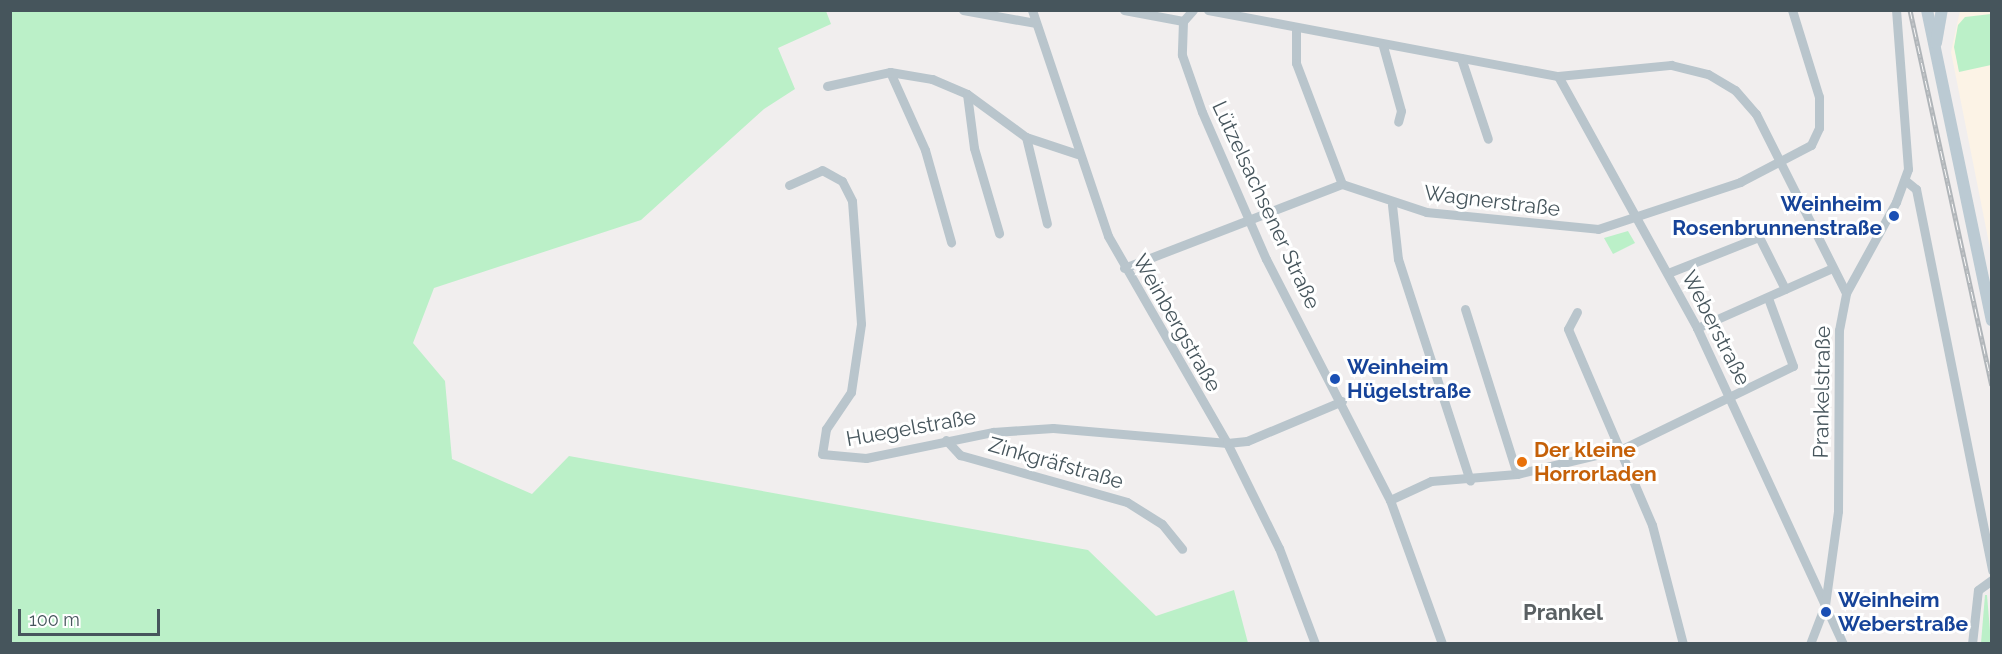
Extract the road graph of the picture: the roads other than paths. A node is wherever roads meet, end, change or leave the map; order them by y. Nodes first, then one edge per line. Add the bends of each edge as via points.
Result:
1 (963, 10) edge
2 (1032, 10) edge
3 (1124, 10) edge
4 (1193, 10) edge
5 (1208, 10) edge
6 (1792, 10) edge
7 (1896, 10) edge
8 (1928, 12) edge
9 (1943, 14) edge
10 (1183, 21) junction
11 (1035, 23) junction
12 (1296, 31) junction
13 (1383, 46) junction
14 (1935, 53) junction
15 (1461, 58) junction
16 (890, 72) junction
17 (1558, 76) junction
18 (827, 86) dead end
19 (967, 94) junction
20 (1398, 122) dead end
21 (1026, 137) junction
22 (1488, 139) dead end
23 (1077, 154) junction
24 (1781, 163) junction
25 (1906, 181) junction
26 (789, 184) dead end
27 (1342, 184) junction
28 (1392, 205) junction
29 (1639, 216) junction
30 (1247, 218) junction
31 (1047, 224) dead end
32 (999, 233) dead end
33 (951, 242) dead end
34 (1124, 268) junction
35 (1830, 268) junction
36 (1668, 273) junction
37 (1785, 289) junction
38 (1846, 293) junction
39 (1768, 298) junction
40 (1466, 309) dead end
41 (1577, 312) dead end
42 (1992, 320) edge
43 (1697, 328) junction
44 (1731, 398) junction
45 (1342, 401) junction
46 (946, 440) junction
47 (1227, 443) junction
48 (1622, 450) junction
49 (1517, 474) junction
50 (1470, 481) junction
51 (1390, 500) junction
52 (1182, 549) dead end
53 (1992, 570) edge
54 (1992, 580) edge
55 (1824, 605) junction
56 (1308, 624) junction
57 (1308, 644) edge
58 (1315, 644) edge
59 (1442, 644) edge
60 (1683, 644) edge
61 (1810, 644) edge
62 (1843, 644) edge
63 (1972, 644) edge

1 - 11 street
2 - 11 street, Weinbergstraße
3 - 10 street
4 - 10 street
5 - 12 street
6 - 24 street, Wagnerstraße via 1820,97 1819,128 1811,145
7 - 25 street, Prankelstraße via 1909,128
8 - 14 main road
9 - 14 main road
10 - 30 street, Lützelsachsener Straße via 1182,55
11 - 23 street, Weinbergstraße
12 - 13 street
12 - 27 street via 1296,63
13 - 15 street
13 - 20 street via 1401,111
14 - 42 main road
15 - 17 street
15 - 22 street
16 - 18 street
16 - 19 street
16 - 33 street via 925,150
17 - 24 street via 1671,65 1708,74 1735,90 1756,114
17 - 29 street, Weberstraße
19 - 21 street
19 - 32 street via 974,148
21 - 23 street
21 - 31 street
23 - 34 street, Weinbergstraße
24 - 29 street, Wagnerstraße
24 - 35 street
25 - 38 street, Prankelstraße
25 - 53 street via 1916,189 1934,302
26 - 46 street, Huegelstraße via 822,170 842,180 852,201 861,324 851,392 826,429 822,454 866,458
27 - 28 street, Wagnerstraße
27 - 30 street
28 - 29 street, Wagnerstraße via 1566,228 1610,228
28 - 50 street via 1398,259
29 - 36 street, Weberstraße
30 - 34 street
30 - 45 street, Lützelsachsener Straße
34 - 47 street, Weinbergstraße
35 - 37 street
35 - 38 street
36 - 37 street via 1759,237
36 - 43 street, Weberstraße
37 - 39 street
38 - 55 street, Prankelstraße via 1839,330 1838,511
39 - 43 street
39 - 44 street via 1793,366
40 - 49 street
41 - 48 street via 1568,329
43 - 44 street, Weberstraße
44 - 48 street
44 - 55 street, Weberstraße
45 - 47 street, Huegelstraße via 1246,441
45 - 51 street, Lützelsachsener Straße
46 - 47 street, Huegelstraße via 1053,428
46 - 52 street, Zinkgräfstraße via 960,455 1127,502 1162,524
47 - 56 street, Weinbergstraße via 1279,548
48 - 49 street
48 - 60 street via 1652,525
49 - 50 street
50 - 51 street via 1431,481
51 - 59 street, Lützelsachsener Straße
54 - 63 street via 1978,590
55 - 61 street, Prankelstraße
55 - 62 street, Weberstraße
56 - 57 street
56 - 58 street, Weinbergstraße

